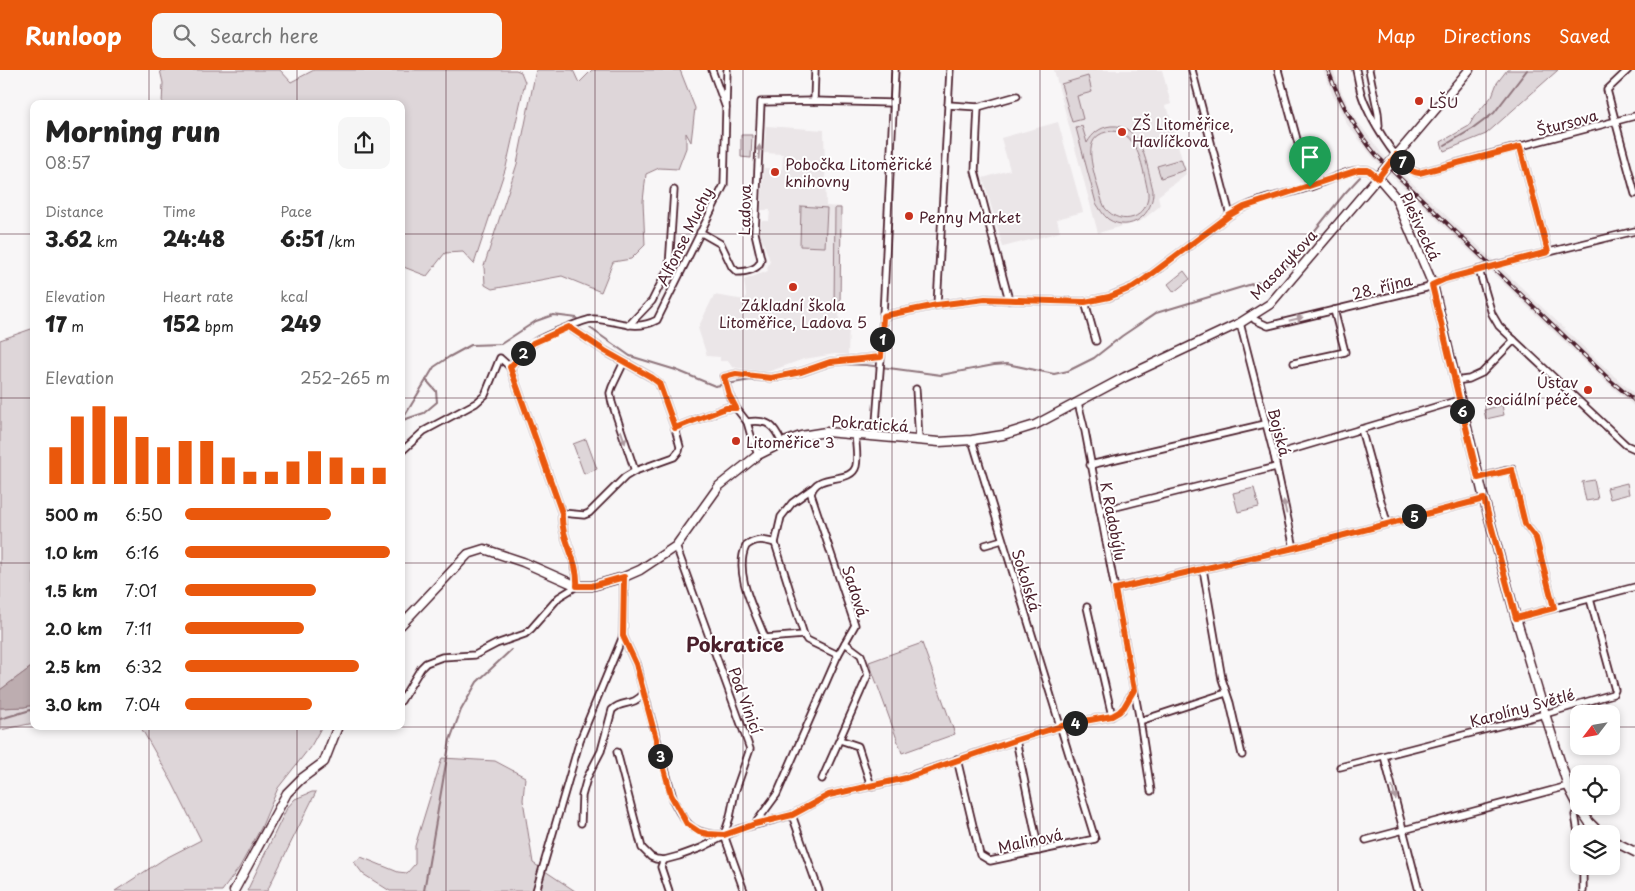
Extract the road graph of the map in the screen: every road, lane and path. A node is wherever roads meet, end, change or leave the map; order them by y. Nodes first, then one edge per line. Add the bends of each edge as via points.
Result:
1 (712, 70) edge
2 (727, 70) edge
3 (815, 70) edge
4 (895, 70) edge
5 (950, 70) edge
6 (1192, 70) edge
7 (1278, 70) edge
8 (1356, 70) edge
9 (1369, 70) edge
10 (1469, 70) edge
11 (1628, 70) edge
12 (1017, 96) dead end
13 (814, 101) junction
14 (892, 103) junction
15 (948, 105) junction
16 (978, 107) junction
17 (727, 109) junction
18 (1635, 116) edge
19 (1615, 122) junction
20 (1379, 129) junction
21 (1520, 147) junction
22 (1396, 155) junction
23 (1632, 174) edge
24 (1378, 178) junction
25 (1310, 187) junction
26 (674, 190) dead end
27 (1635, 194) edge
28 (1230, 215) junction
29 (1635, 231) edge
30 (700, 232) junction
31 (1548, 252) junction
32 (1479, 270) junction
33 (1432, 285) junction
34 (1009, 300) junction
35 (1085, 302) junction
36 (937, 305) junction
37 (1334, 310) junction
38 (883, 316) junction
39 (1252, 316) junction
40 (1240, 323) junction
41 (629, 325) junction
42 (569, 327) junction
43 (1514, 340) junction
44 (1096, 341) dead end
45 (881, 357) junction
46 (624, 362) junction
47 (1294, 364) dead end
48 (510, 367) junction
49 (1455, 381) junction
50 (916, 389) dead end
51 (1459, 400) junction
52 (1078, 404) junction
53 (736, 408) junction
54 (747, 422) junction
55 (1265, 424) junction
56 (675, 428) junction
57 (1361, 429) junction
58 (856, 434) junction
59 (875, 436) junction
60 (919, 440) junction
61 (972, 440) junction
62 (782, 443) junction
63 (405, 448) edge
64 (1635, 449) edge
65 (758, 455) junction
66 (1274, 455) junction
67 (1090, 465) junction
68 (1276, 467) junction
69 (635, 471) junction
70 (1478, 478) junction
71 (813, 488) junction
72 (1484, 499) junction
73 (1100, 511) junction
74 (562, 513) junction
75 (1387, 523) junction
76 (1002, 540) junction
77 (775, 543) junction
78 (985, 545) dead end
79 (676, 546) junction
80 (1294, 548) junction
81 (1204, 569) junction
82 (624, 577) junction
83 (577, 586) junction
84 (1635, 587) edge
85 (1115, 589) junction
86 (1590, 598) junction
87 (1088, 607) dead end
88 (1554, 608) junction
89 (1516, 618) junction
90 (405, 621) edge
91 (804, 635) junction
92 (623, 636) junction
93 (845, 643) junction
94 (838, 655) junction
95 (1134, 690) junction
96 (644, 693) junction
97 (1226, 693) junction
98 (405, 694) edge
99 (1545, 714) junction
100 (1112, 716) junction
101 (1140, 720) junction
102 (1059, 727) junction
103 (336, 730) edge
104 (840, 740) junction
105 (1016, 740) junction
106 (617, 752) dead end
107 (1242, 755) dead end
108 (1384, 756) junction
109 (957, 759) junction
110 (1340, 767) dead end
111 (822, 779) dead end
112 (871, 786) junction
113 (1568, 786) junction
114 (1570, 790) edge
115 (1151, 792) dead end
116 (792, 815) junction
117 (1584, 815) edge
118 (581, 823) dead end
119 (755, 824) junction
120 (1592, 825) edge
121 (1404, 830) junction
122 (724, 835) junction
123 (1095, 839) joint
124 (1366, 840) dead end
125 (1620, 844) edge
126 (1039, 851) junction
127 (1635, 852) edge
128 (664, 860) junction
129 (1583, 875) edge
130 (234, 891) edge
131 (536, 891) edge
132 (669, 891) edge
133 (744, 891) edge
134 (818, 891) edge
135 (1419, 891) edge
136 (1583, 891) edge

1 - 17 street
2 - 17 street, Alfonse Muchy
3 - 13 street
4 - 14 street
5 - 15 street
6 - 28 street
7 - 25 street
8 - 20 street via 1361,94
9 - 20 street
10 - 22 street, Masarykova
11 - 19 street via 1608,90
12 - 16 street
13 - 14 street
30 -> 13 street, Ladova via 721,244 738,272 757,268 762,259 755,233 761,102
14 - 38 street
15 - 16 street
15 - 36 street
16 - 34 street via 975,171
17 - 30 street, Alfonse Muchy via 724,185
18 - 19 street, Štursova
19 - 21 street, Štursova
19 - 23 street
20 - 22 street
21 - 22 street, Štursova via 1419,173 1407,167
21 - 31 street
22 - 24 street, Masarykova
23 - 27 street
24 - 25 street via 1372,171 1364,169
24 - 33 street, Plešivecká via 1396,198
24 - 39 street, Masarykova via 1270,304
25 - 28 street via 1244,207
26 - 41 street via 668,267 652,301
28 - 35 street via 1133,287
29 - 31 street, 28. října
30 - 41 street, Alfonse Muchy via 657,320 648,325
31 - 32 street, 28. října
32 - 33 street, 28. října
32 - 43 street via 1495,320
33 - 37 street, 28. října
33 - 49 street, Plešivecká
34 - 35 street
34 - 36 street via 985,299
35 - 44 street
36 - 38 street
39 -> 37 street, 28. října via 1268,326
37 - 47 street via 1345,352
38 - 45 street
39 - 40 street, Pokratická
40 - 52 street, Pokratická via 1125,377
40 - 55 street, Bojská
41 - 42 street, Alfonse Muchy via 590,319
42 - 46 street
42 - 48 street, Alfonse Muchy via 533,343
43 - 49 street via 1482,373
43 - 64 street via 1626,445
45 - 53 street via 830,362 771,378 736,374 724,379
45 - 59 street
46 - 56 street via 659,383
46 -> 69 street via 610,393
48 - 63 street via 500,358 485,395 424,431
48 - 74 street
49 - 51 street, Plešivecká
50 - 60 street
51 - 57 street
51 - 70 street, Plešivecká
52 - 61 street, Pokratická via 1035,425
52 - 67 street, K Radobýlu
53 - 54 street
53 - 56 street via 726,408
54 - 62 street via 770,423
54 - 65 street
55 - 66 street, Bojská
55 - 67 street
56 - 69 street via 680,447 677,454
57 - 66 street
57 - 75 street
58 - 59 street, Pokratická
58 - 62 street, Pokratická via 826,432
58 - 71 street via 854,471 820,482
59 - 60 street, Pokratická
60 - 61 street, Pokratická
61 - 76 street, Sokolská
62 - 65 street, Pokratická
65 - 79 street, Pokratická via 719,486
66 - 68 street, Bojská
67 - 73 street, K Radobýlu
68 - 73 street
80 -> 68 street, Bojská
69 - 74 street via 593,510 584,515
70 - 72 street, Plešivecká
70 - 88 street via 1512,470 1525,524 1536,538
71 - 77 street via 792,503 781,517
71 - 93 street, Sadová via 812,498 854,625
72 - 75 street
72 - 89 street, Plešivecká
73 - 85 street, K Radobýlu
74 - 83 street via 562,527 578,575
75 - 80 street
76 - 78 street
76 - 102 street, Sokolská
77 - 91 street
77 - 91 street via 760,539 750,543 741,564 743,579 765,638
79 - 82 street, Pokratická
79 - 122 street, Pod Vinicí via 750,748
80 - 81 street
81 - 85 street
81 - 97 street
82 - 83 street, Pokratická via 592,586
82 - 92 street
83 - 90 street via 484,549 468,554
83 - 98 street via 559,597 531,630 517,638 475,655 442,656 426,663
84 - 86 street
85 - 95 street, K Radobýlu
86 - 88 street
86 - 99 street, Karolíny Světlé via 1615,690 1613,694
87 - 100 street
88 - 89 street
89 - 99 street, Plešivecká
91 - 94 street via 807,640
92 - 96 street via 636,664
92 - 131 street via 580,740
93 - 94 street, Sadová
93 - 104 street via 861,655 868,675
94 - 119 street, Sadová via 777,794
95 - 100 street via 1122,710
95 - 101 street, K Radobýlu
96 - 118 street via 635,702 612,710 601,751 582,796
96 - 122 street via 671,795 682,818 699,832
97 - 101 street
97 - 107 street
99 - 108 street, Karolíny Světlé
99 - 113 street, Plešivecká
100 - 102 street
101 - 115 street, K Radobýlu
102 - 105 street
102 - 123 street, Sokolská
103 - 130 street via 324,762 287,793
104 - 111 street
104 - 112 street via 858,746
105 - 109 street
105 - 126 street
106 - 128 street via 642,848 651,857
108 - 110 street, Karolíny Světlé
108 -> 121 street
109 - 112 street via 906,778
109 - 126 street, Malinová via 980,855 990,861
112 - 116 street via 829,795
113 - 114 street, Plešivecká
113 - 121 street
116 - 119 street
116 - 134 street
117 - 120 street, Plešivecká
119 - 122 street
121 - 124 street
121 - 135 street
122 - 128 street via 702,848
122 - 133 street
123 - 126 street, Malinová
125 - 127 street
128 - 132 street via 661,867
129 - 136 street

